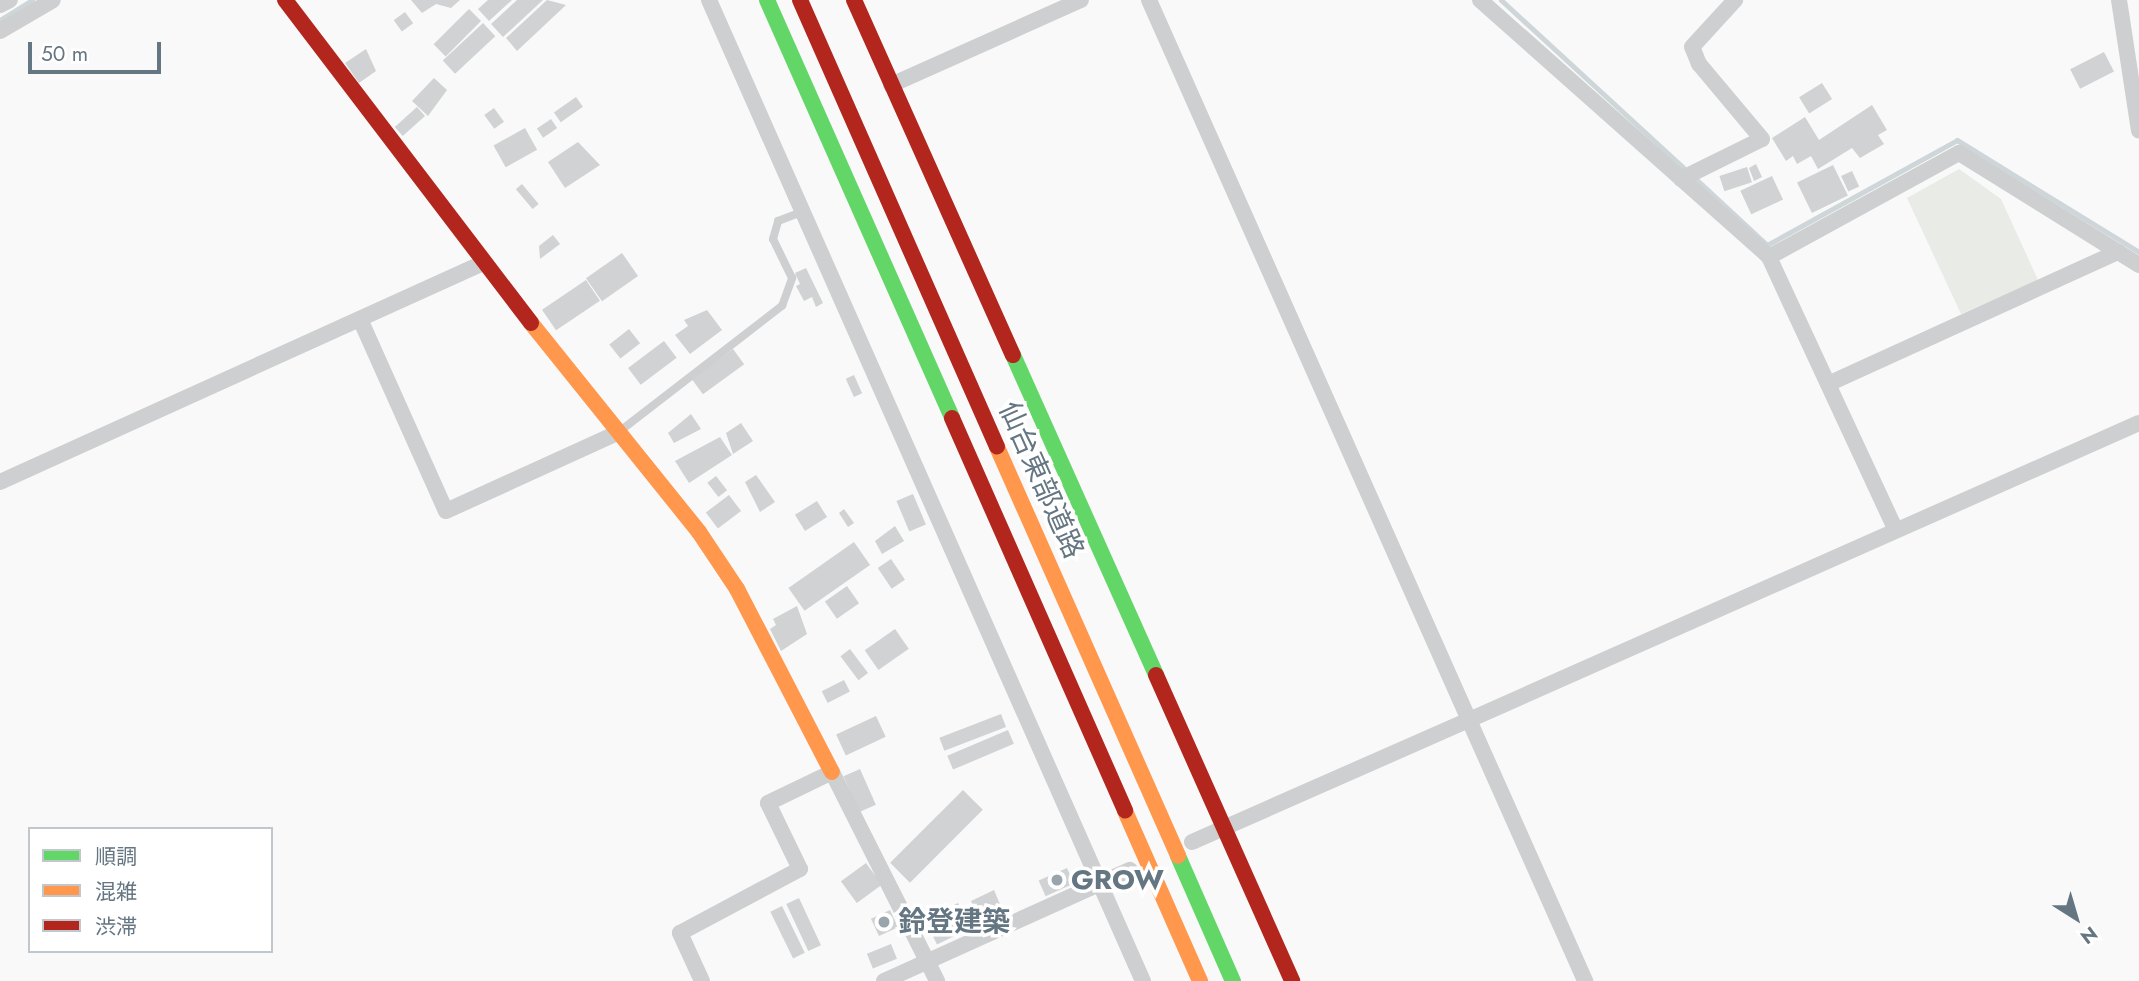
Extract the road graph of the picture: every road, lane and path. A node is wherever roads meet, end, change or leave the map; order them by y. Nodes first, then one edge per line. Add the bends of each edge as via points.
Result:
1 (10, 0) edge
2 (52, 0) edge
3 (285, 0) edge
4 (709, 0) edge
5 (767, 0) edge
6 (800, 0) edge
7 (854, 0) edge
8 (1081, 0) edge
9 (1149, 0) edge
10 (1480, 0) edge
11 (1735, 0) edge
12 (2119, 0) edge
13 (0, 5) edge
14 (0, 31) edge
15 (891, 85) junction
16 (2139, 130) edge
17 (1681, 179) junction
18 (805, 211) junction
19 (2118, 253) junction
20 (1769, 257) junction
21 (483, 263) junction
22 (2139, 265) edge
23 (360, 319) junction
24 (1828, 384) junction
25 (2139, 422) edge
26 (619, 432) junction
27 (0, 482) edge
28 (1896, 530) junction
29 (1469, 720) junction
30 (832, 772) junction
31 (1222, 829) junction
32 (1192, 842) dead end
33 (1130, 870) dead end
34 (1100, 883) junction
35 (928, 962) junction
36 (702, 981) edge
37 (884, 981) edge
38 (937, 981) edge
39 (1143, 981) edge
40 (1200, 981) edge
41 (1233, 981) edge
42 (1292, 981) edge
43 (1585, 981) edge

1 - 13 street
2 - 14 street
3 - 21 main road
4 - 18 street
5 - 40 main road, 仙台東部道路
6 - 41 main road, 仙台東部道路
7 - 15 main road
8 - 15 street
9 - 29 street
10 - 17 street
11 - 17 street via 1692,47 1699,64 1762,139
12 - 16 street
15 - 31 main road
17 - 20 street
18 - 26 lane via 778,221 773,239 792,278 782,306
18 - 34 street
19 - 20 street via 1959,153
19 - 22 street
19 - 24 street
20 - 24 street
21 - 23 street
21 - 26 main road
23 - 26 street via 446,511
23 - 27 street
24 - 28 street
25 - 28 street
26 - 30 main road via 699,531 737,589
28 - 29 street
29 - 31 street
29 - 43 street
30 - 35 street
30 - 36 street via 768,803 800,870 680,933
31 - 32 street
31 - 42 main road
33 - 34 street
34 - 35 street
34 - 39 street
35 - 37 street
35 - 38 street

